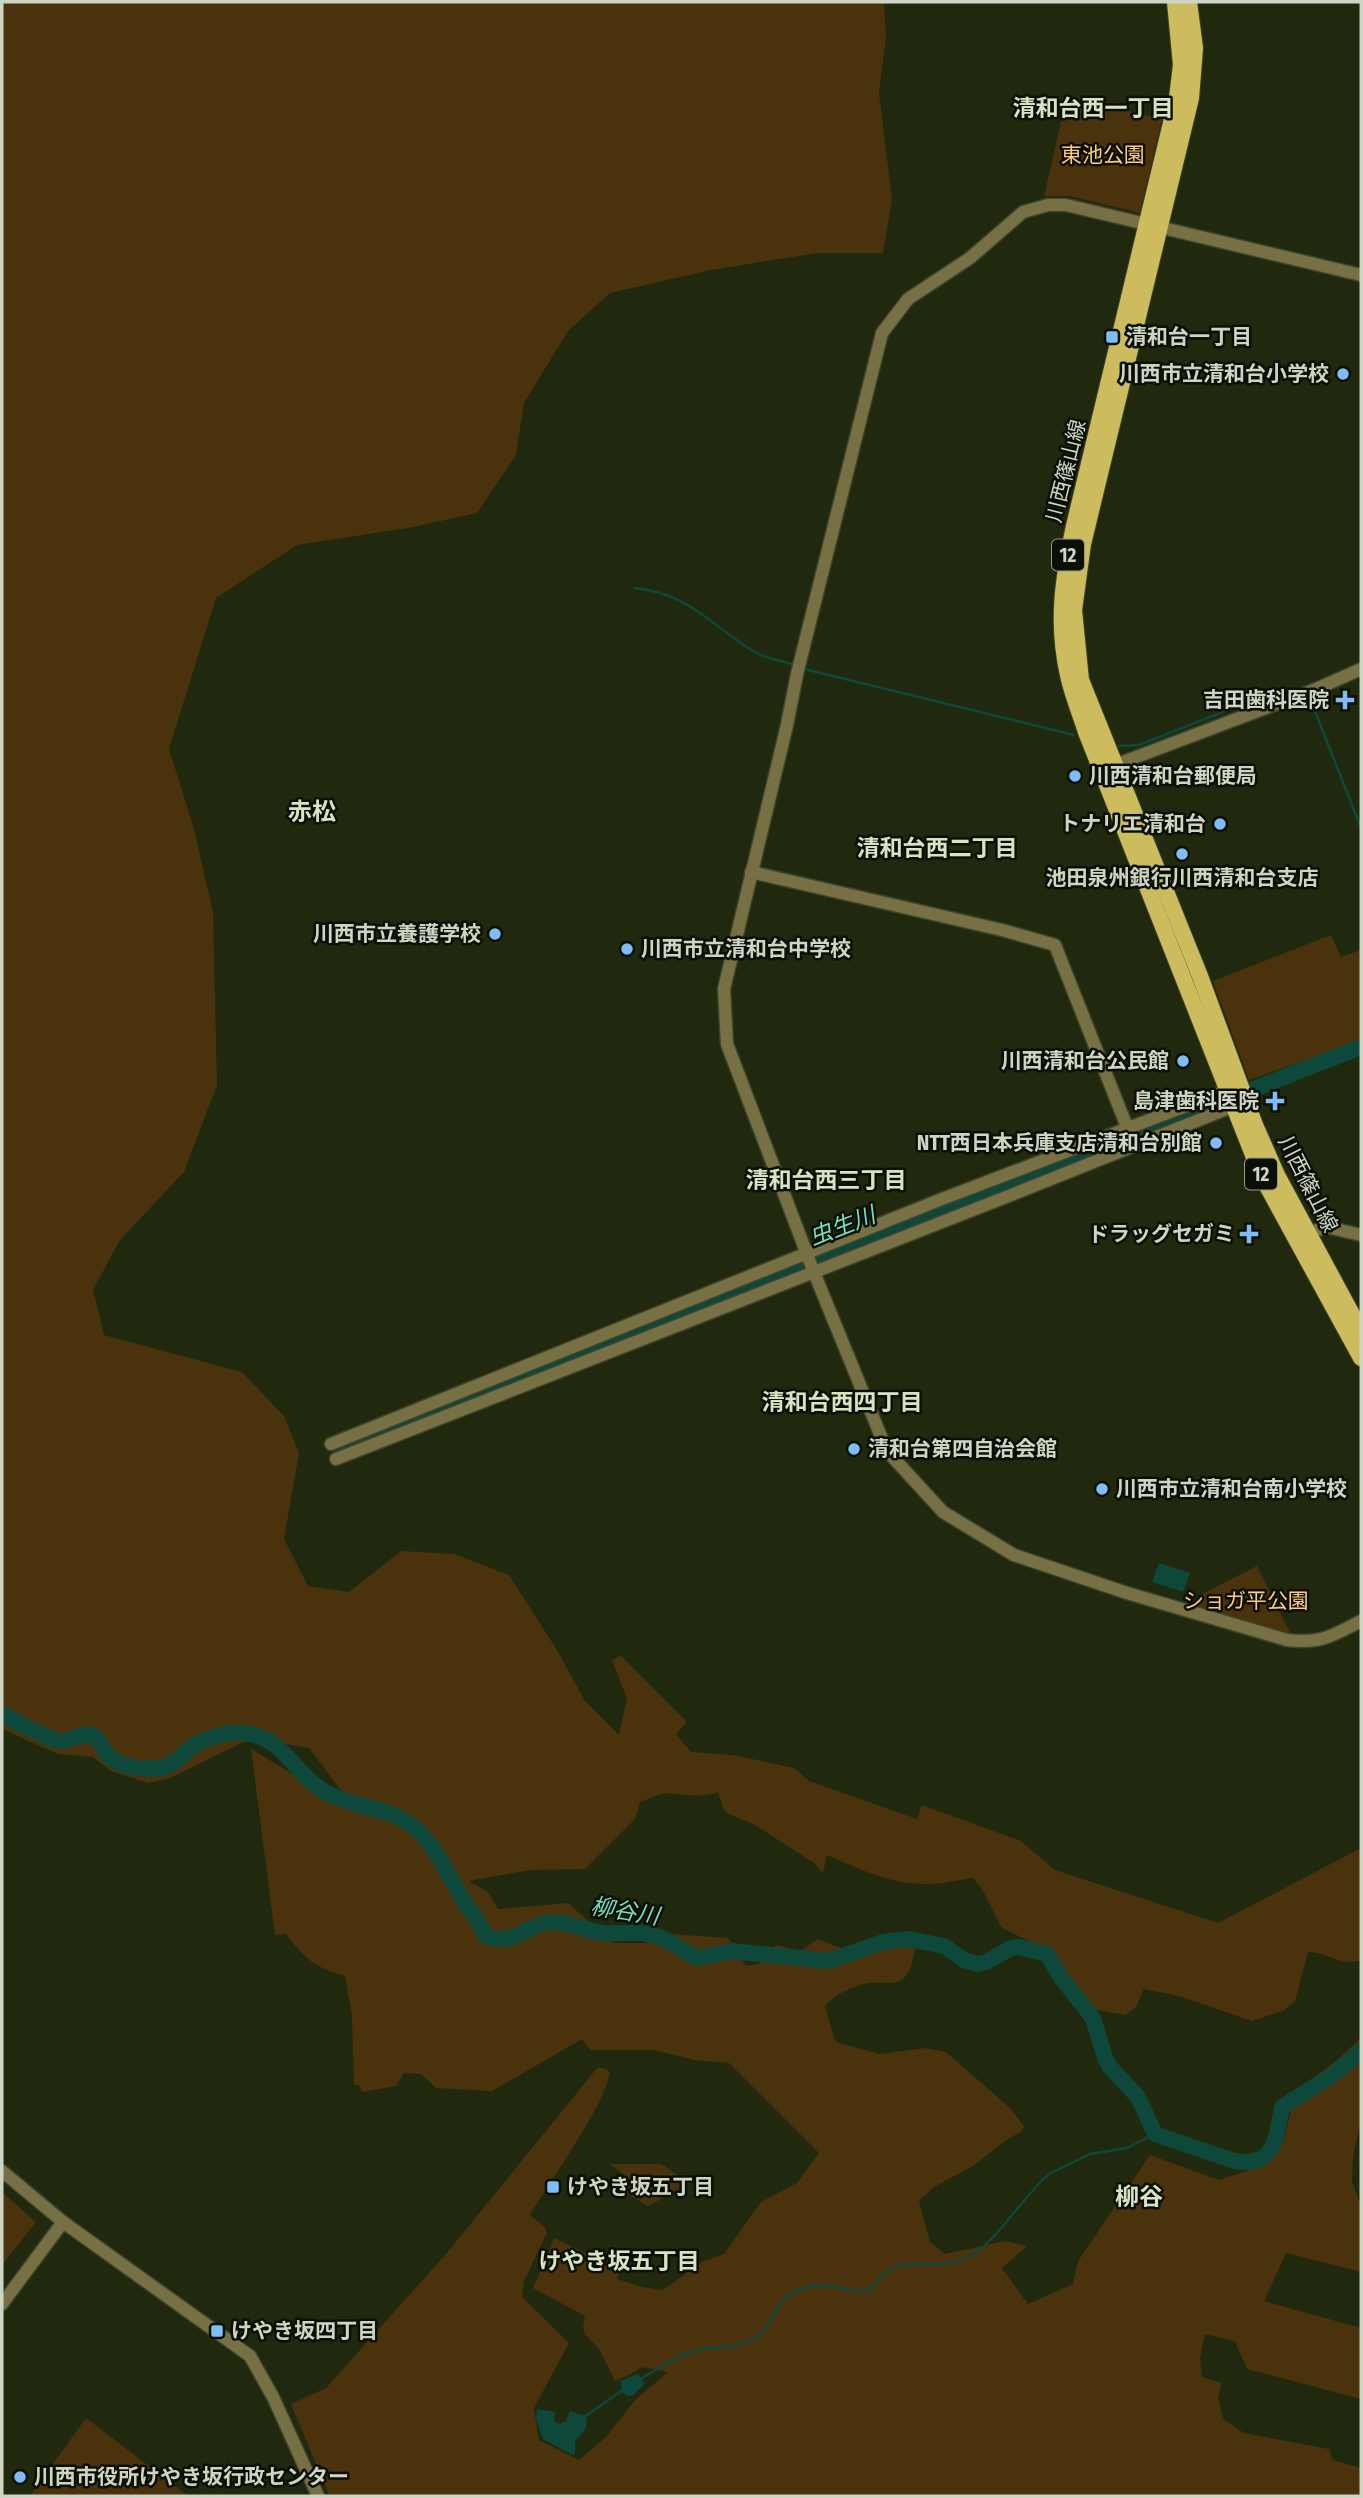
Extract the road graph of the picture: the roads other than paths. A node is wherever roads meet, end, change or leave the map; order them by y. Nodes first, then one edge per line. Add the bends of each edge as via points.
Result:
1 (1175, 2) edge
2 (1189, 2) edge
3 (1153, 226) junction
4 (1361, 275) edge
5 (1361, 669) edge
6 (1109, 767) junction
7 (751, 872) junction
8 (1234, 1087) junction
9 (1240, 1105) junction
10 (1128, 1127) junction
11 (1302, 1235) junction
12 (1361, 1235) edge
13 (806, 1254) junction
14 (814, 1272) junction
15 (1361, 1331) edge
16 (1361, 1357) edge
17 (331, 1444) dead end
18 (336, 1459) dead end
19 (1361, 1621) edge
20 (2, 2171) edge
21 (63, 2222) junction
22 (2, 2304) edge
23 (317, 2496) edge

1 - 3 main road, 川西篠山線 / 12 via 1181,44 1179,84
2 - 3 main road, 川西篠山線 / 12 via 1195,48 1193,81 1184,129
3 - 4 street
3 - 6 main road, 川西篠山線 / 12 via 1074,526 1060,606 1068,677 1086,732
3 - 7 street via 1066,205 1023,212 970,258 908,299 882,333
5 - 6 street
6 - 8 main road, 川西篠山線 / 12
7 - 10 street via 1055,945
7 - 13 street via 724,989 727,1044
8 - 9 main road, 川西篠山線 / 12
8 - 10 street
9 - 11 main road, 川西篠山線 / 12 via 1261,1175
9 - 14 street
10 - 13 street
11 - 12 street via 1327,1227
11 - 15 main road, 川西篠山線 / 12
11 - 16 main road, 川西篠山線 / 12
13 - 14 street
13 - 17 street
14 - 18 street
14 - 19 street via 887,1451 943,1512 1014,1555 1287,1640 1321,1641
20 - 21 street
21 - 22 street
21 - 23 street via 250,2356 274,2397

